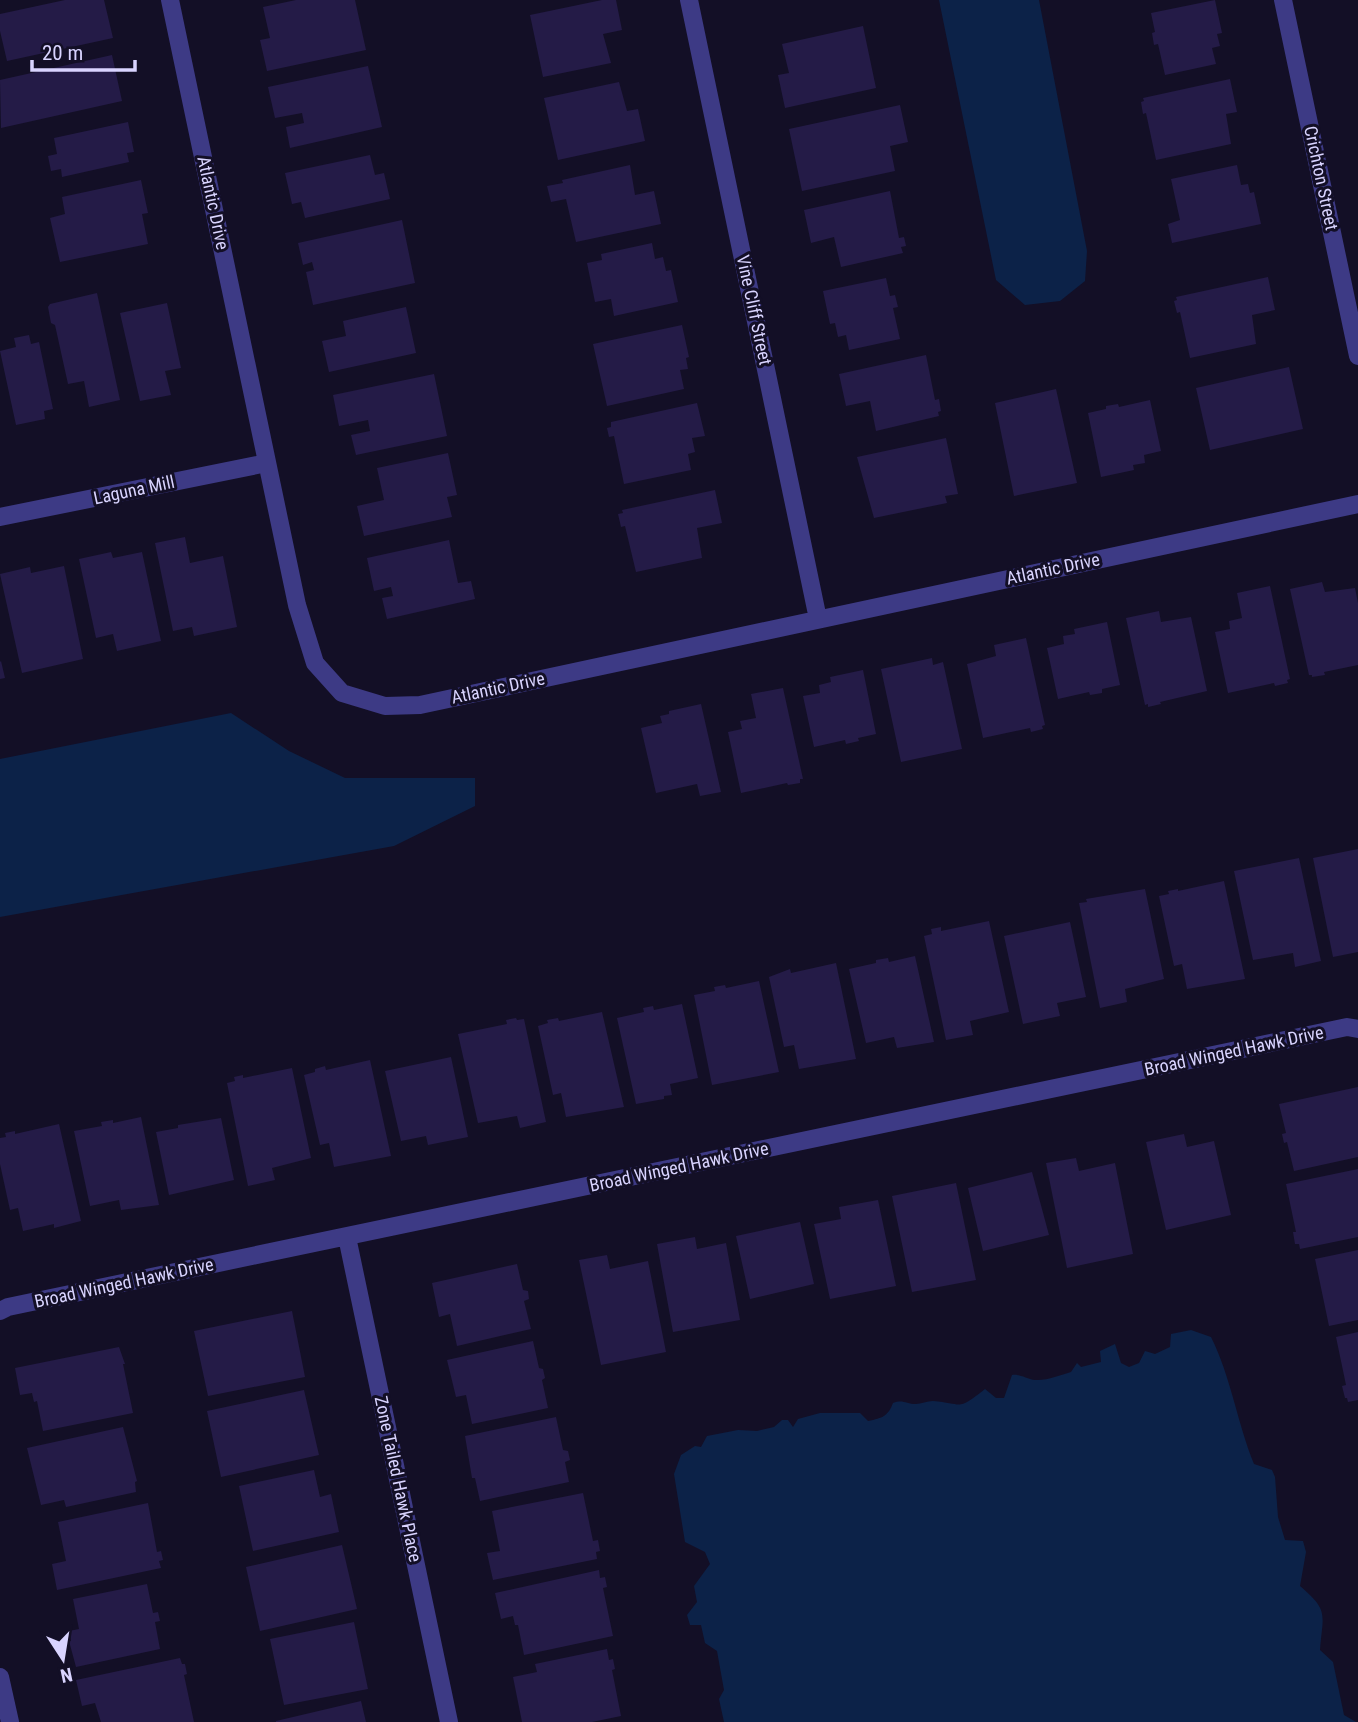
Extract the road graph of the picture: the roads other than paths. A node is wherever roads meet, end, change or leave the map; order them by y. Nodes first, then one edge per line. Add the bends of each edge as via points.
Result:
1 (170, 0) edge
2 (689, 0) edge
3 (1283, 0) edge
4 (1358, 356) edge
5 (267, 463) junction
6 (1358, 504) edge
7 (0, 517) edge
8 (818, 620) junction
9 (1358, 1028) edge
10 (347, 1237) junction
11 (0, 1311) edge
12 (0, 1676) edge
13 (10, 1722) edge
14 (449, 1722) edge

1 - 5 street, Atlantic Drive
2 - 8 street, Vine Cliff Street
3 - 4 street, Crichton Street
5 - 7 street, Laguna Mill
5 - 8 street, Atlantic Drive via 297,605 315,663 342,694 385,706 420,705
6 - 8 street, Atlantic Drive
9 - 10 street, Broad Winged Hawk Drive
10 - 11 street, Broad Winged Hawk Drive
10 - 14 street, Zone Tailed Hawk Place
12 - 13 street

